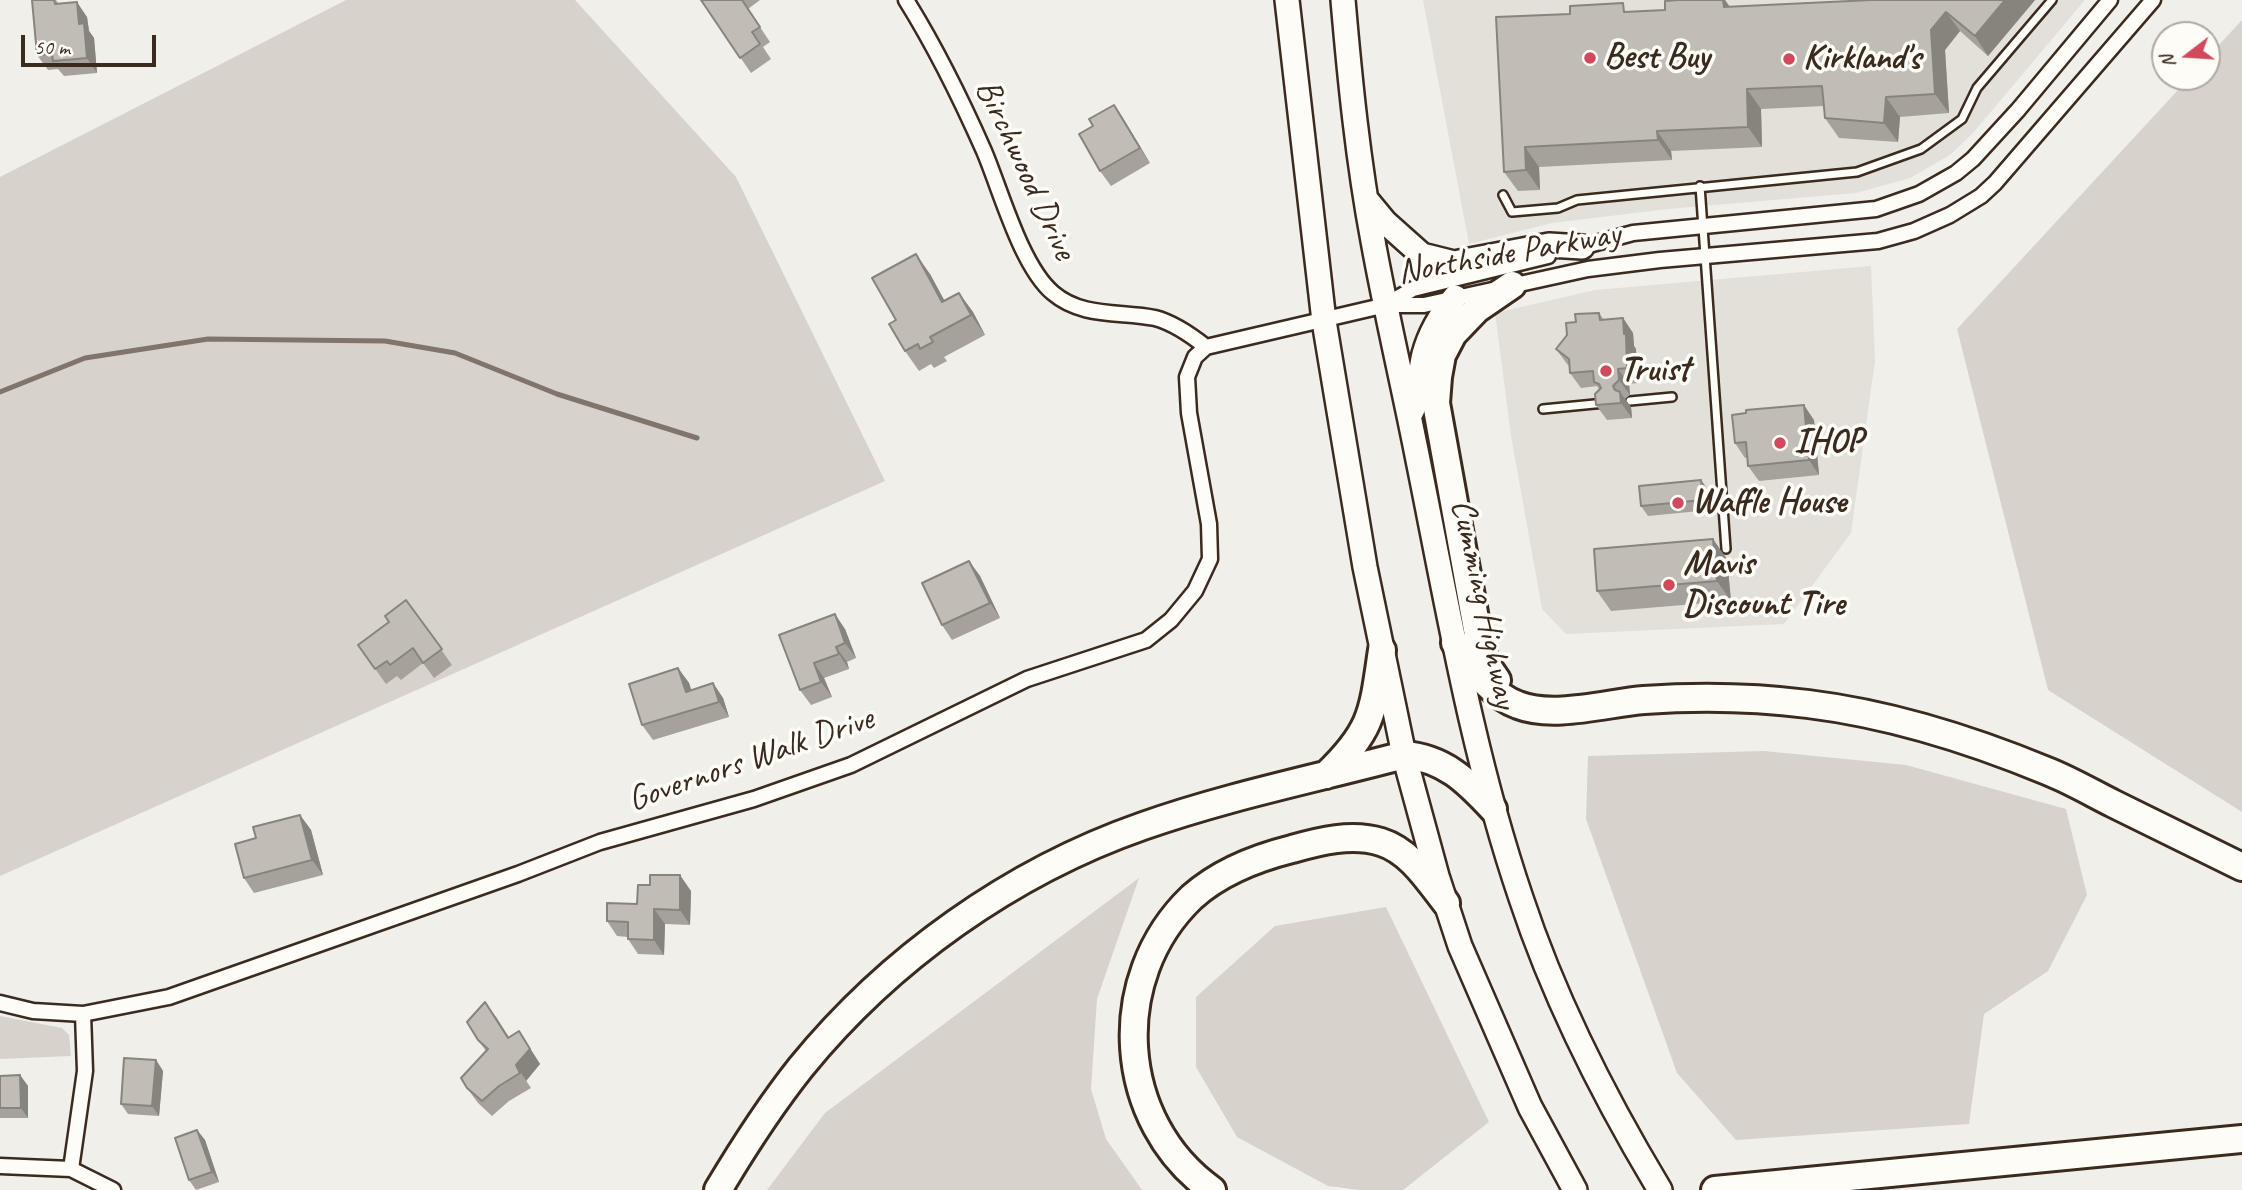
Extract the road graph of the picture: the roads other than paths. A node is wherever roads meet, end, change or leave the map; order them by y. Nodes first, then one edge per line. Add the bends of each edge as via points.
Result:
1 (906, 0) edge
2 (1287, 0) edge
3 (1343, 0) edge
4 (2052, 0) edge
5 (2110, 0) edge
6 (2153, 0) edge
7 (1700, 186) junction
8 (1503, 195) dead end
9 (1366, 199) junction
10 (1702, 226) junction
11 (1582, 247) junction
12 (1704, 256) junction
13 (1512, 285) junction
14 (1455, 297) junction
15 (1387, 305) junction
16 (1324, 321) junction
17 (1206, 346) junction
18 (1672, 397) dead end
19 (1630, 401) dead end
20 (1605, 403) edge
21 (1543, 409) dead end
22 (1409, 415) junction
23 (1726, 550) dead end
24 (1455, 643) junction
25 (1382, 650) junction
26 (1642, 700) junction
27 (1404, 755) junction
28 (1325, 776) junction
29 (1493, 809) junction
30 (2242, 867) edge
31 (1446, 903) junction
32 (0, 1003) edge
33 (83, 1014) junction
34 (2242, 1139) edge
35 (0, 1166) edge
36 (71, 1169) junction
37 (113, 1190) edge
38 (718, 1190) edge
39 (1212, 1190) edge
40 (1575, 1190) edge
41 (1660, 1190) edge
42 (1714, 1190) edge

1 - 17 street, Birchwood Drive via 934,46 1040,279 1076,307 1156,318
2 - 16 main road
3 - 9 main road, Cumming Highway
4 - 7 lane via 1976,88 1962,119 1921,149 1857,172
5 - 10 street, Northside Parkway via 1981,151 1932,188 1876,209
6 - 12 street, Northside Parkway via 2001,177 1950,215 1878,241
7 - 8 lane via 1512,212
7 - 10 lane
9 - 11 main road via 1422,255 1454,263 1549,245
9 - 15 main road, Cumming Highway
10 - 11 street, Northside Parkway via 1633,233
10 - 12 lane
11 - 15 street, Northside Parkway via 1413,289
12 - 13 street, Northside Parkway via 1588,269
12 - 23 lane
13 - 14 street, Northside Parkway
13 - 26 highway via 1477,309 1453,334 1442,355 1436,403 1486,664 1499,683 1531,697 1588,691 1623,692
14 - 15 street, Northside Parkway via 1424,305
14 - 22 main road via 1437,319 1424,355 1416,405
15 - 16 street
15 - 22 main road, Cumming Highway
16 - 17 street
16 - 25 main road
17 - 33 street, Governors Walk Drive via 1195,357 1187,377 1210,559 1195,591 1171,620 1146,640 1027,679 851,765 754,799 600,842 169,997
18 - 19 lane
20 - 21 lane
22 - 24 main road, Cumming Highway
24 - 26 highway via 1493,690 1518,705 1569,709
24 - 29 main road, Cumming Highway
25 - 27 main road
25 - 28 highway via 1371,715 1354,746
26 - 30 highway via 1738,697 1811,704 1926,729 2049,772
27 - 28 highway
27 - 29 highway via 1451,769
27 - 31 main road
28 - 38 highway via 1133,830 1061,861 971,914 903,964 833,1030 770,1108
29 - 41 main road, Cumming Highway via 1552,980 1626,1134
31 - 39 highway via 1400,852 1381,842 1340,838 1284,850 1219,877 1193,897 1169,925 1140,982 1132,1043 1135,1072 1154,1124 1168,1147
31 - 40 main road via 1499,1040
32 - 33 street, Governors Walk Drive via 33,1011
33 - 36 street via 85,1071
34 - 42 highway
35 - 36 street
36 - 37 street

